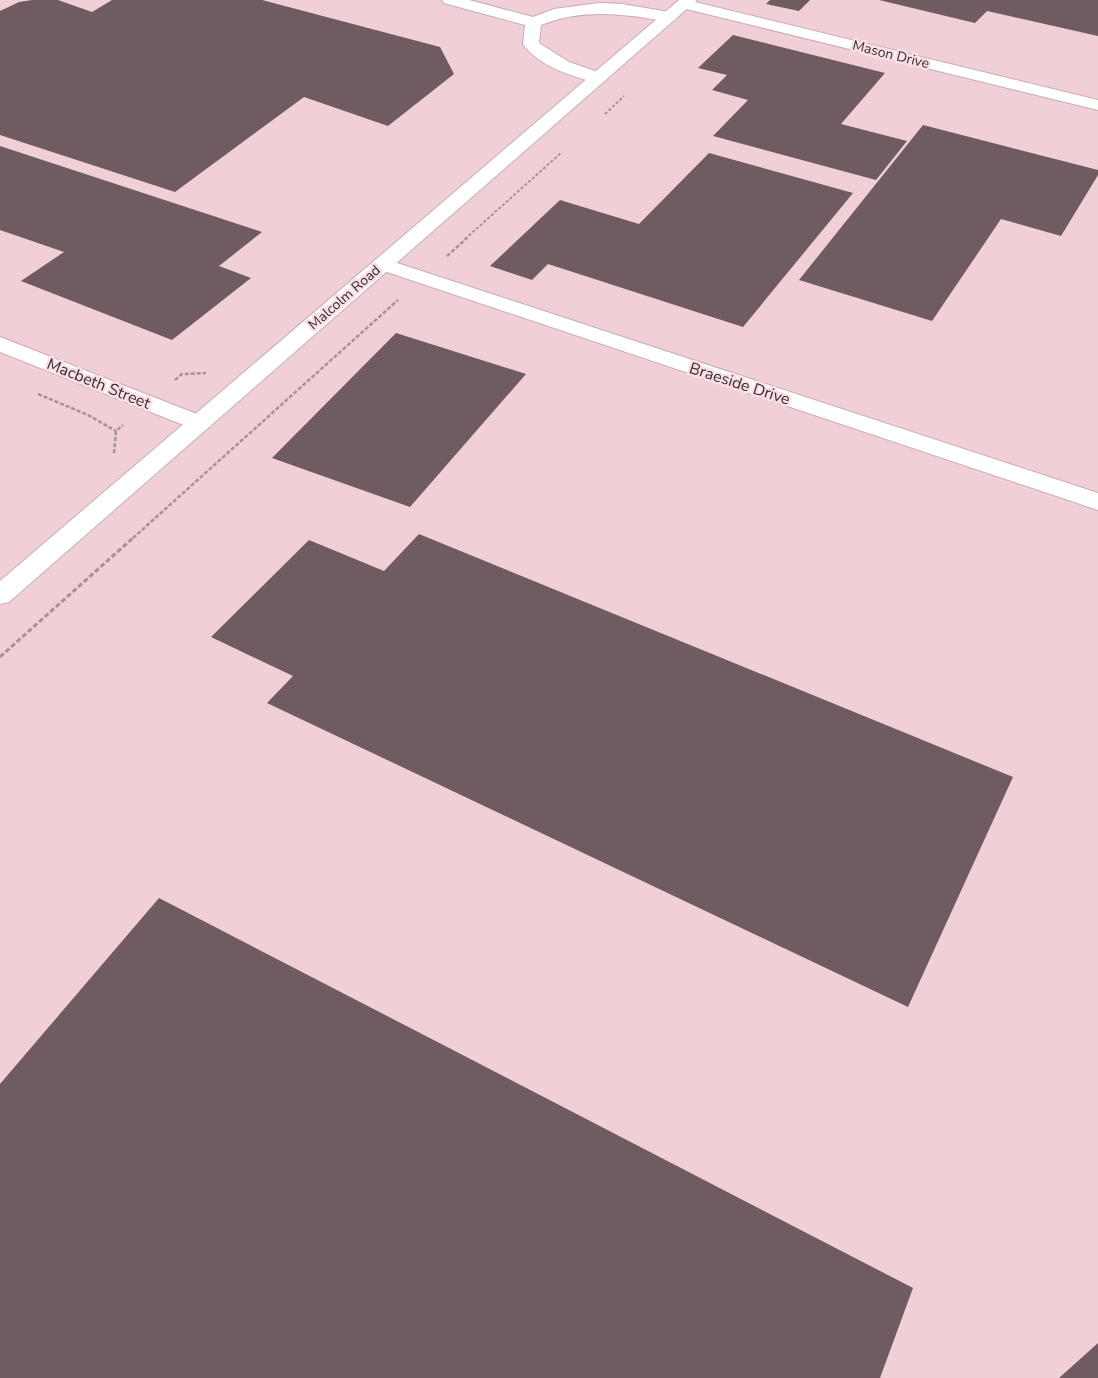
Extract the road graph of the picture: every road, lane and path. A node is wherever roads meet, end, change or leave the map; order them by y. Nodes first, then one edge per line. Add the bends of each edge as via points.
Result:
1 (450, 0) edge
2 (686, 2) edge
3 (669, 17) junction
4 (534, 22) junction
5 (598, 78) junction
6 (626, 94) dead end
7 (1098, 105) edge
8 (600, 118) dead end
9 (565, 149) dead end
10 (382, 264) junction
11 (423, 278) junction
12 (0, 344) edge
13 (32, 392) dead end
14 (199, 423) junction
15 (116, 431) dead end
16 (1098, 502) edge
17 (0, 594) edge
18 (0, 657) edge

1 - 4 street
2 - 3 street, Malcolm Road
2 - 7 street, Mason Drive
3 - 4 street via 599,8 554,14
3 - 5 street, Malcolm Road
4 - 5 street via 531,44 542,54 558,64
5 - 10 street, Malcolm Road
6 - 8 path
9 - 11 path
10 - 11 street, Braeside Drive
10 - 14 street, Malcolm Road
11 - 16 street, Braeside Drive
11 - 18 path
12 - 14 street, Macbeth Street
13 - 15 path via 88,415
14 - 17 street, Malcolm Road

